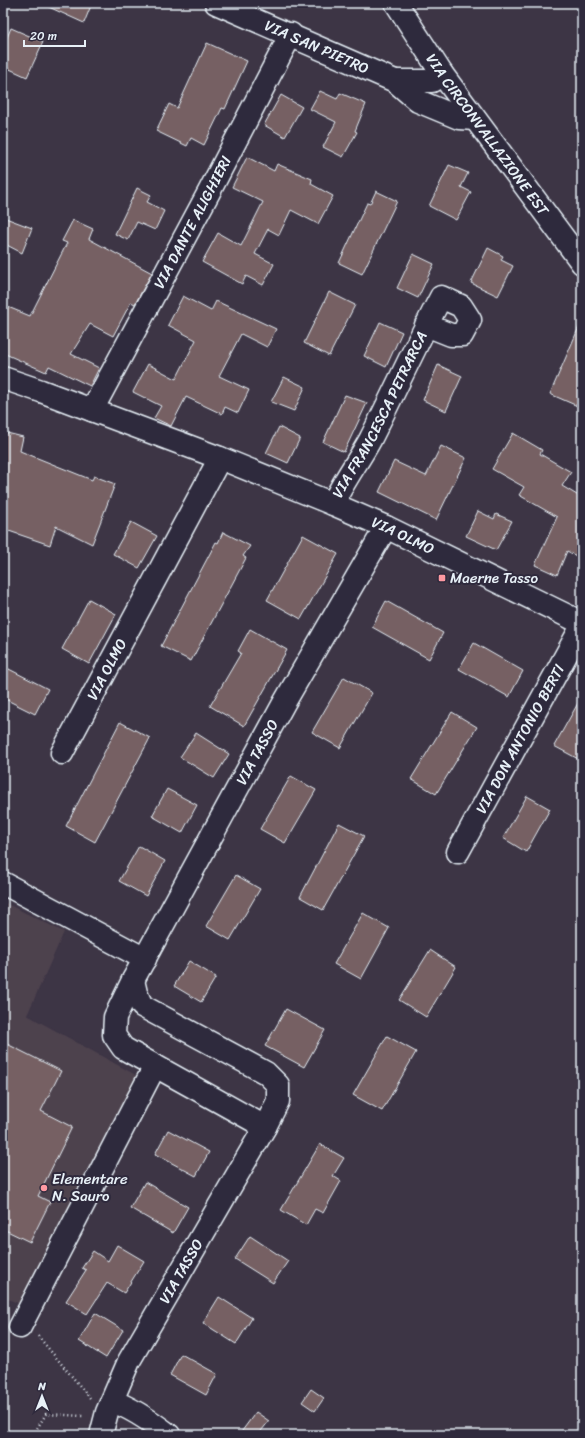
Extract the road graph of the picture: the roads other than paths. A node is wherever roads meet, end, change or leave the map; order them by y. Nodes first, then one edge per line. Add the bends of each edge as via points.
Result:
1 (216, 3) edge
2 (396, 3) edge
3 (291, 34) junction
4 (442, 74) junction
5 (395, 81) junction
6 (475, 119) junction
7 (582, 263) edge
8 (426, 325) dead end
9 (3, 378) edge
10 (92, 410) junction
11 (220, 458) junction
12 (333, 504) junction
13 (386, 527) junction
14 (582, 624) edge
15 (62, 753) dead end
16 (458, 852) dead end
17 (3, 883) edge
18 (145, 960) junction
19 (133, 980) junction
20 (155, 1066) junction
21 (265, 1127) junction
22 (20, 1327) road end
23 (100, 1414) edge
24 (169, 1435) edge

1 - 3 street, VIA SAN PIETRO
2 - 4 street, VIA CIRCONVALLAZIONE EST
3 - 5 street, VIA SAN PIETRO
3 - 10 street, VIA DANTE ALIGHIERI
4 - 5 street, VIA SAN PIETRO via 432,81
4 - 6 street, VIA CIRCONVALLAZIONE EST
5 - 6 street, VIA SAN PIETRO via 418,101 459,118
6 - 7 street, VIA CIRCONVALLAZIONE EST
8 - 12 street, VIA FRANCESCA PETRARCA via 369,442 341,485
9 - 10 street, VIA OLMO
10 - 11 street, VIA OLMO
11 - 12 street, VIA OLMO
11 - 15 street, VIA OLMO
12 - 13 street, VIA OLMO
13 - 14 street, VIA OLMO
13 - 18 street, VIA TASSO via 284,703
14 - 16 street, VIA DON ANTONIO BERTI
17 - 18 street
18 - 19 street, VIA TASSO
19 - 20 street, VIA TASSO via 115,1017 114,1035 123,1048
19 - 21 street, VIA TASSO via 142,1006 266,1073 278,1085 278,1101
20 - 21 street, VIA TASSO
20 - 22 street
21 - 23 street, VIA TASSO
23 - 24 street via 127,1408

